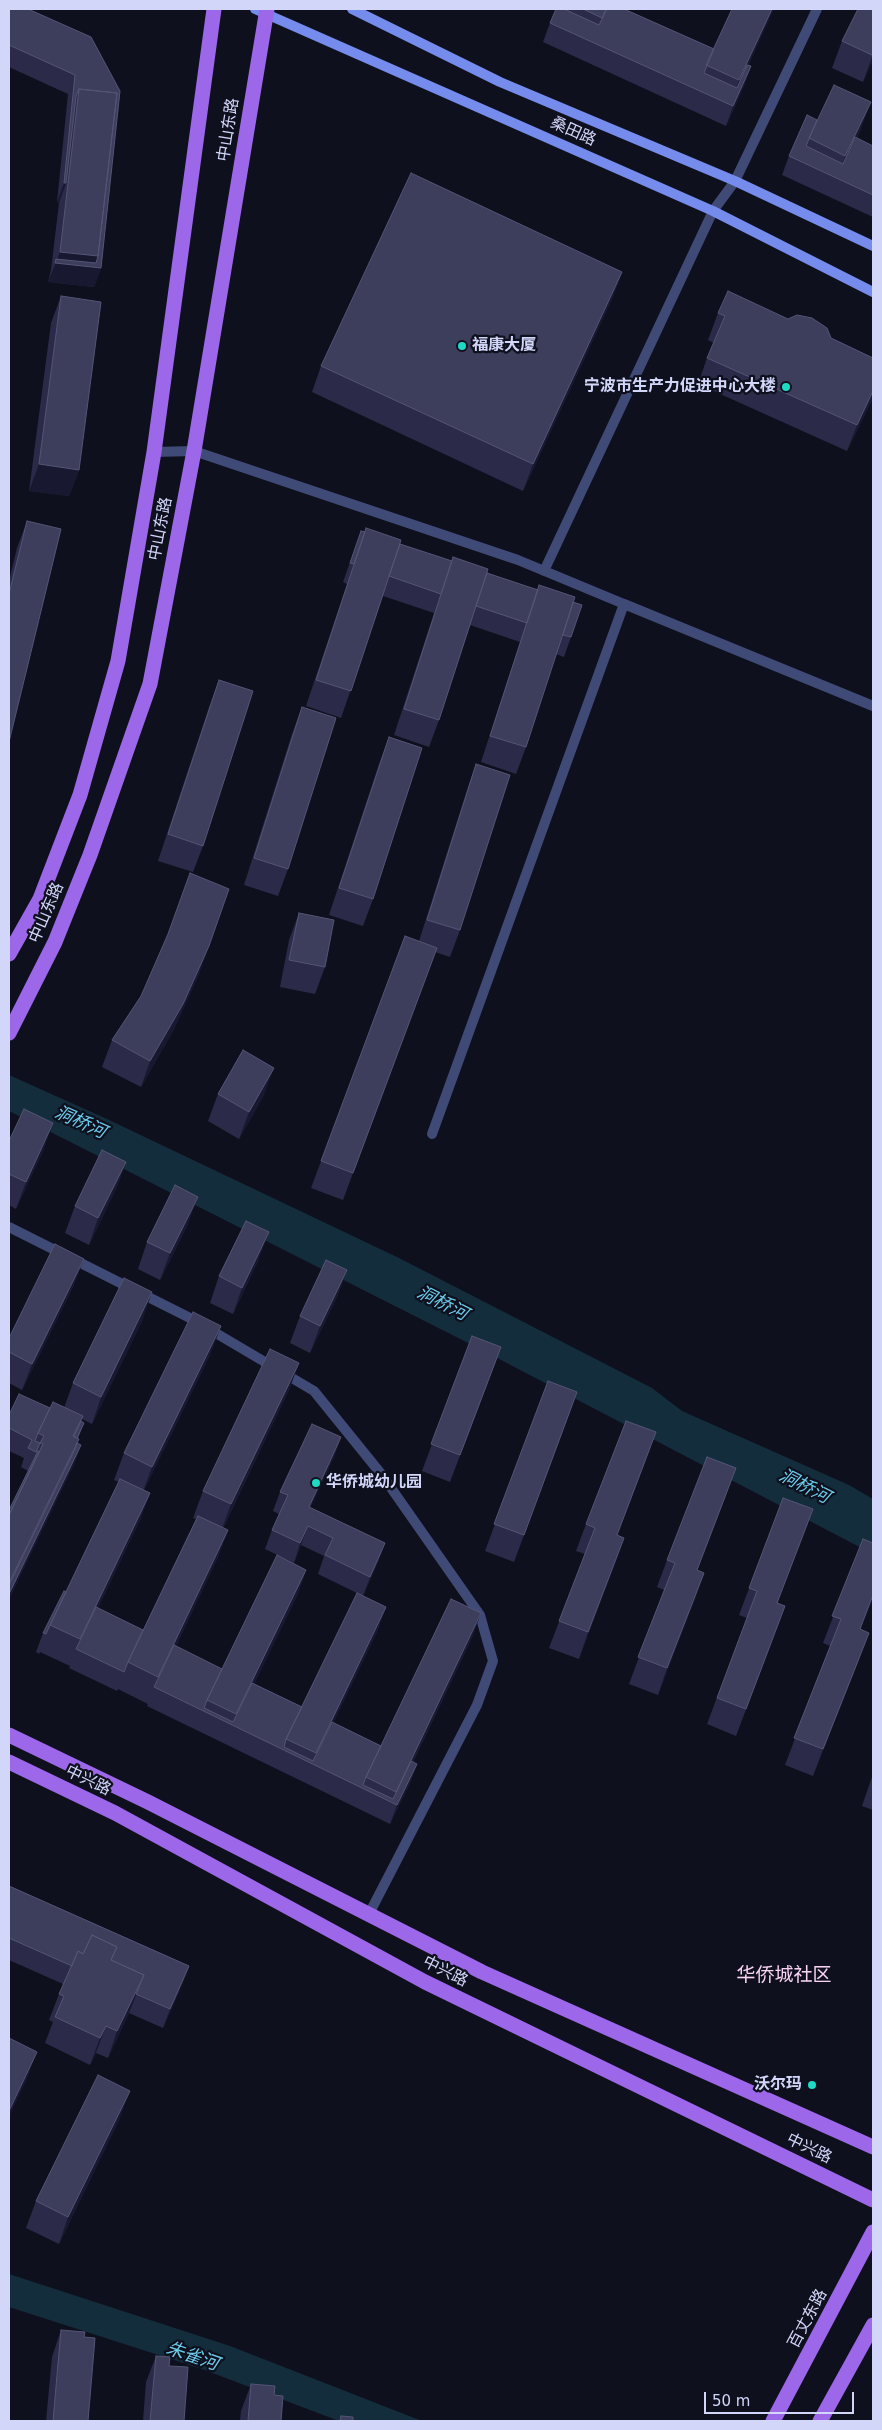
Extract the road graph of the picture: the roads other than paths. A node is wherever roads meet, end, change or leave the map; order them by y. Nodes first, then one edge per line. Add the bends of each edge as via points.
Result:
1 (214, 9) edge
2 (352, 9) edge
3 (817, 9) edge
4 (263, 10) edge
5 (735, 181) junction
6 (713, 211) junction
7 (873, 246) edge
8 (873, 292) edge
9 (194, 451) junction
10 (154, 452) junction
11 (544, 571) junction
12 (624, 604) junction
13 (873, 706) edge
14 (9, 954) edge
15 (9, 1032) edge
16 (432, 1134) dead end
17 (9, 1228) edge
18 (9, 1735) edge
19 (9, 1762) edge
20 (369, 1914) junction
21 (873, 2148) edge
22 (873, 2200) edge
23 (873, 2232) edge
24 (873, 2325) edge
25 (773, 2421) edge
26 (820, 2421) edge

1 - 10 main road, 中山东路
2 - 5 main road, 桑田路 via 500,82
3 - 5 street
4 - 6 main road, 桑田路
4 - 9 main road, 中山东路
5 - 6 street
5 - 7 main road, 桑田路
6 - 8 main road, 桑田路
6 - 11 street
9 - 10 street
9 - 11 street
9 - 15 main road, 中山东路 via 150,684 90,856 55,942
10 - 14 main road, 中山东路 via 118,661 80,795 40,899
11 - 12 street
12 - 13 street
12 - 16 street
17 - 20 street via 192,1319 314,1391 382,1475 480,1615 493,1661 477,1705
18 - 20 main road, 中兴路
19 - 22 main road, 中兴路 via 115,1813 425,1982
20 - 21 main road, 中兴路 via 482,1972
23 - 25 main road, 百丈东路
24 - 26 main road

